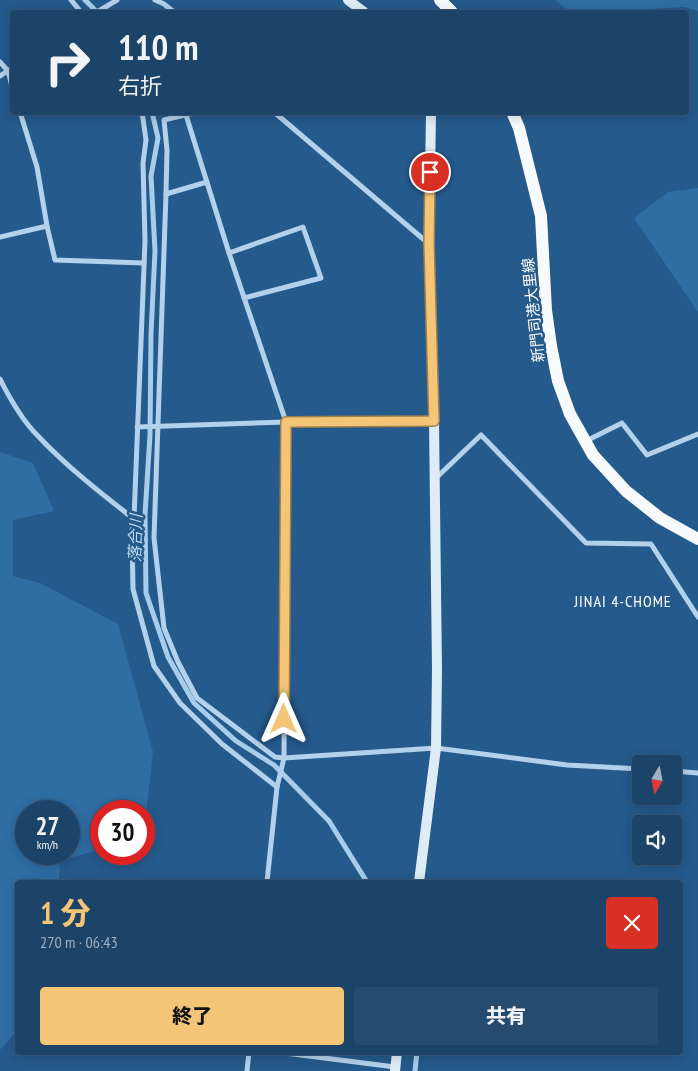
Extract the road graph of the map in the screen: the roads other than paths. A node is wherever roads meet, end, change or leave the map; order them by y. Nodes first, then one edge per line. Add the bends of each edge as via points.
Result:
1 (71, 0) edge
2 (114, 0) edge
3 (155, 0) edge
4 (348, 0) edge
5 (440, 0) edge
6 (79, 10) edge
7 (100, 10) edge
8 (172, 10) edge
9 (361, 10) edge
10 (450, 10) edge
11 (0, 62) edge
12 (10, 70) edge
13 (0, 76) edge
14 (21, 115) edge
15 (142, 115) edge
16 (186, 115) joint
17 (278, 115) edge
18 (431, 115) edge
19 (514, 115) edge
20 (207, 182) junction
21 (166, 194) junction
22 (47, 226) junction
23 (0, 237) edge
24 (429, 244) junction
25 (229, 252) junction
26 (144, 263) junction
27 (244, 298) junction
28 (0, 379) edge
29 (434, 421) junction
30 (286, 422) junction
31 (158, 426) junction
32 (137, 427) junction
33 (698, 434) edge
34 (586, 441) junction
35 (435, 480) junction
36 (134, 519) junction
37 (698, 539) edge
38 (698, 617) edge
39 (436, 748) junction
40 (284, 758) junction
41 (632, 769) edge
42 (682, 772) edge
43 (698, 773) edge
44 (277, 787) junction
45 (267, 880) edge
46 (419, 880) edge
47 (249, 1055) edge
48 (298, 1055) edge
49 (397, 1055) edge
50 (395, 1069) edge
51 (247, 1071) edge

1 - 6 street
2 - 7 street
3 - 8 street
4 - 9 street
5 - 10 main road
11 - 12 street
12 - 13 street
14 - 22 street via 36,167
15 - 26 street via 146,140 143,163
16 - 20 street
16 - 21 street via 164,120
17 - 24 street
18 - 24 street
19 - 34 main road, 新門司港大里線 via 520,128 541,216 546,310 558,381 570,414
20 - 21 street
20 - 25 street
21 - 31 street
22 - 23 street
22 - 26 street via 55,260
24 - 29 street
25 - 27 street
25 - 27 street via 303,227 321,278
26 - 32 street
27 - 30 street
28 - 36 street via 11,401 37,436
29 - 30 street
29 - 35 street
30 - 31 street
30 - 40 street
31 - 32 street
31 - 40 street via 154,538 164,628 197,698 274,757
32 - 36 street
33 - 34 street via 647,455 622,423
34 - 37 main road, 新門司港大里線 via 593,455 626,491 660,518
35 - 38 street via 481,435 586,543 651,544
35 - 39 street
36 - 44 street via 133,589 154,666 187,710 222,744
39 - 40 street
39 - 41 street via 567,765
39 - 46 street
40 - 44 street
42 - 43 street
44 - 45 street
47 - 51 street
48 - 50 street
49 - 50 street

